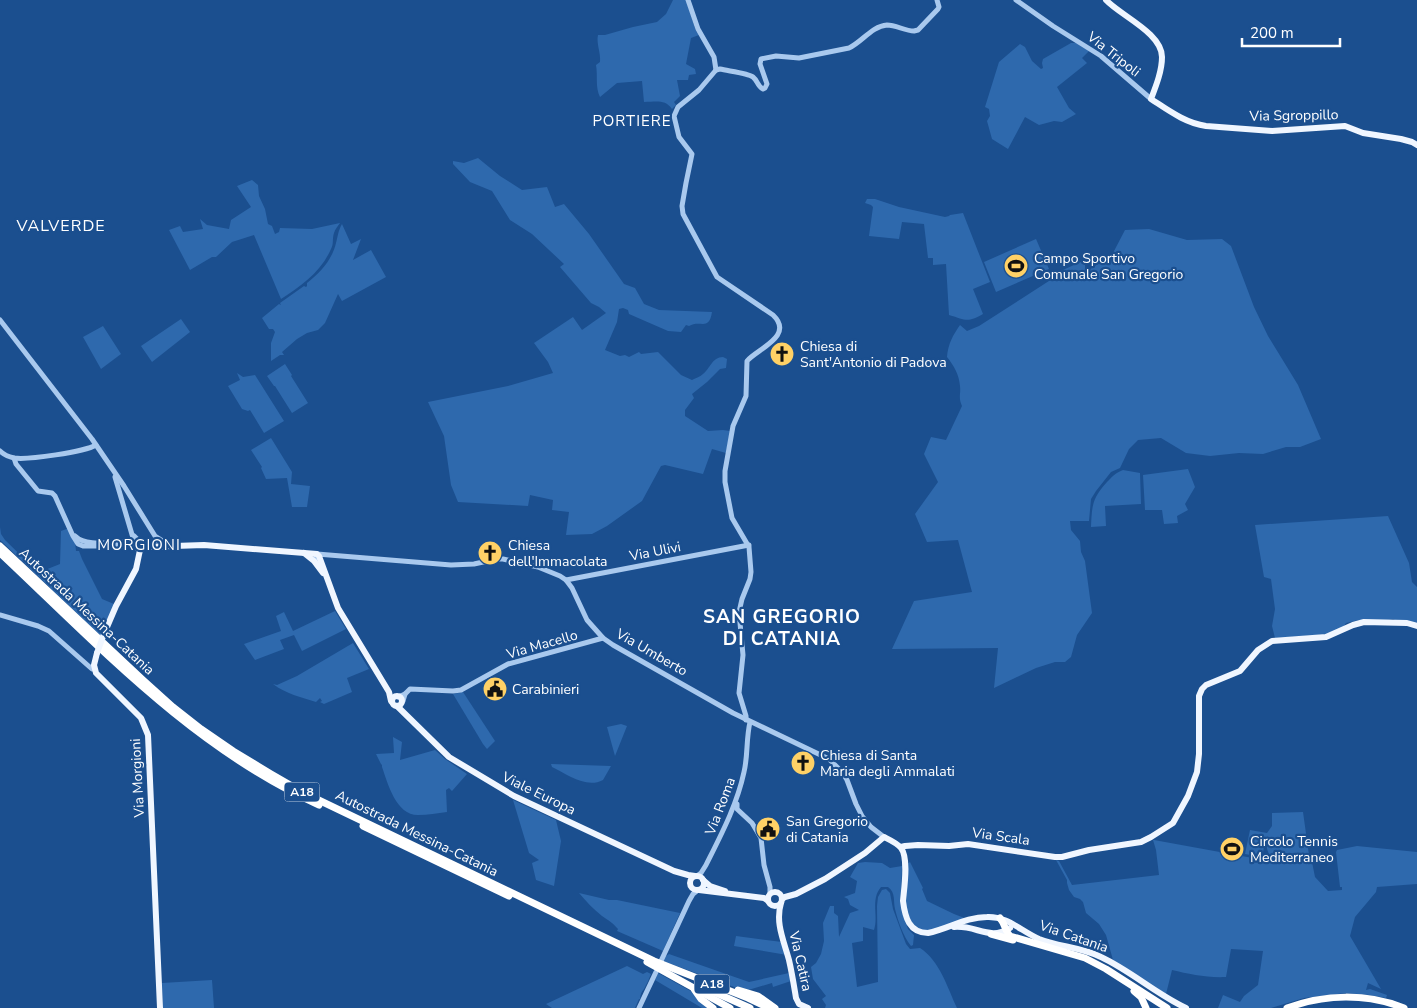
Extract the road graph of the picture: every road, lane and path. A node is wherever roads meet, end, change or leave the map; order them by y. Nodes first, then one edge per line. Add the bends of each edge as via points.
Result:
1 (688, 0) edge
2 (937, 0) edge
3 (1016, 0) edge
4 (1106, 0) edge
5 (716, 70) junction
6 (1152, 99) junction
7 (1199, 125) joint
8 (1417, 145) edge
9 (0, 320) edge
10 (98, 448) junction
11 (0, 452) edge
12 (14, 458) junction
13 (112, 470) junction
14 (119, 489) junction
15 (126, 491) junction
16 (72, 531) junction
17 (133, 536) junction
18 (148, 544) junction
19 (749, 544) junction
20 (173, 545) junction
21 (0, 546) edge
22 (304, 552) junction
23 (0, 553) edge
24 (317, 554) junction
25 (332, 555) junction
26 (323, 570) junction
27 (566, 580) junction
28 (0, 615) edge
29 (1417, 626) edge
30 (603, 638) junction
31 (96, 656) junction
32 (84, 663) junction
33 (94, 669) junction
34 (399, 700) junction
35 (748, 721) junction
36 (738, 798) junction
37 (739, 812) junction
38 (731, 814) junction
39 (884, 837) junction
40 (900, 847) junction
41 (674, 871) junction
42 (699, 878) junction
43 (691, 886) junction
44 (698, 890) junction
45 (769, 896) junction
46 (781, 899) junction
47 (689, 901) junction
48 (772, 906) junction
49 (779, 914) junction
50 (995, 917) junction
51 (941, 929) junction
52 (1006, 931) junction
53 (987, 933) junction
54 (1032, 935) junction
55 (1054, 948) junction
56 (661, 961) dead end
57 (675, 970) junction
58 (656, 972) dead end
59 (1118, 979) junction
60 (707, 982) junction
61 (697, 987) junction
62 (1288, 1007) edge
63 (160, 1008) edge
64 (639, 1008) edge
65 (713, 1008) edge
66 (723, 1008) edge
67 (730, 1008) edge
68 (736, 1008) edge
69 (744, 1008) edge
70 (750, 1008) edge
71 (756, 1008) edge
72 (763, 1008) edge
73 (769, 1008) edge
74 (774, 1008) edge
75 (808, 1008) edge
76 (1146, 1008) edge
77 (1163, 1008) edge
78 (1167, 1008) edge
79 (1175, 1008) edge
80 (1186, 1008) edge
81 (1301, 1008) edge
82 (1389, 1008) edge
83 (1404, 1008) edge

1 - 5 street via 698,29 714,57
2 - 5 street via 938,9 918,30 886,25 849,48 799,58 776,56 761,59 767,84 763,89 748,74
3 - 6 street, Via Tripoli via 1101,56
4 - 6 main road via 1158,43 1162,59
5 - 19 street via 678,107 674,116 679,137 692,156 683,214 718,277 778,321 779,330 774,341 747,361 746,396 733,426 725,471 724,482 732,518
6 - 7 main road, Via Tripoli
7 - 8 main road, Via Sgroppillo via 1272,131 1345,126
9 - 10 street
10 - 12 street
10 - 13 street
11 - 12 street
12 - 16 street via 39,492 54,494
13 - 14 street
13 - 15 street
14 - 15 street via 123,487
14 - 17 street
15 - 18 street
16 - 17 street via 80,540 88,542 125,542
16 - 18 street via 82,546
17 - 18 street
17 - 18 street
18 - 20 main road
18 - 20 street
18 - 31 main road, bridge via 116,606
19 - 27 street, Via Ulivi
19 - 35 street via 750,579 739,612 743,655 739,693
20 - 22 main road
21 - 57 highway, Autostrada Messina-Catania / A18 via 160,695 201,729 252,763 312,797
22 - 24 main road
22 - 26 main road
23 - 61 highway, Autostrada Messina-Catania / A18 via 139,684 230,756 302,798
24 - 25 street
24 - 26 main road
25 - 26 street via 326,560
25 - 27 street via 451,565 509,559
26 - 34 main road, Viale Europa via 338,608 388,692
27 - 30 street, Via Umberto via 587,620
28 - 32 street via 38,626 56,637
29 - 40 main road, Via Scala via 1364,622 1326,637 1268,643 1240,671 1202,689 1198,701 1197,772 1177,819 1151,838 1055,857 968,844
30 - 34 street, Via Macello via 508,664 461,690 410,689
30 - 35 street, Via Umberto
31 - 32 street via 90,663
31 - 33 main road
32 - 33 street
33 - 63 main road, Via Morgioni via 141,718 148,735
34 - 41 main road, Viale Europa via 408,716 449,757 525,802
35 - 36 street, Via Roma via 745,768
35 - 39 street via 829,759 844,776 862,816
36 - 37 street via 736,806
36 - 38 street, Via Roma
37 - 38 street
37 - 45 street via 761,838
38 - 42 street, Via Roma
39 - 40 main road
39 - 46 main road via 826,879
40 - 51 main road via 905,858 903,901 908,920 913,929 920,932
41 - 42 main road
41 - 43 main road
42 - 43 main road via 692,878
42 - 44 main road via 703,885
42 - 45 main road via 722,890
43 - 44 main road
43 - 47 street
44 - 45 main road
44 - 47 street
45 - 46 main road via 774,892
45 - 48 main road
46 - 48 main road
46 - 49 main road, Via Catira
47 - 56 street
48 - 49 main road
49 - 75 main road, Via Catira via 796,998 799,1004
50 - 51 main road via 973,919
50 - 52 highway via 1003,922
50 - 53 main road via 1000,928
50 - 53 main road via 978,921
50 - 54 main road, Via Catania
51 - 53 main road via 964,927
52 - 53 main road
52 - 54 main road via 1014,928
52 - 55 highway via 1010,936
53 - 59 highway via 1077,957 1103,968
54 - 80 main road, Via Catania via 1103,958
55 - 78 highway via 1097,963
55 - 79 highway via 1072,951 1107,965
57 - 60 highway, Autostrada Messina-Catania / A18
57 - 71 highway
58 - 64 street
59 - 76 highway via 1139,995
59 - 77 highway
60 - 72 highway
60 - 73 highway, Autostrada Messina-Catania / A18
60 - 74 highway via 758,996
61 - 65 highway via 701,1000
61 - 66 highway via 709,1000
61 - 67 highway, Autostrada Messina-Catania / A18
61 - 68 highway
61 - 69 highway
61 - 70 highway
62 - 83 highway via 1346,997 1381,1001
81 - 82 highway via 1346,1002

